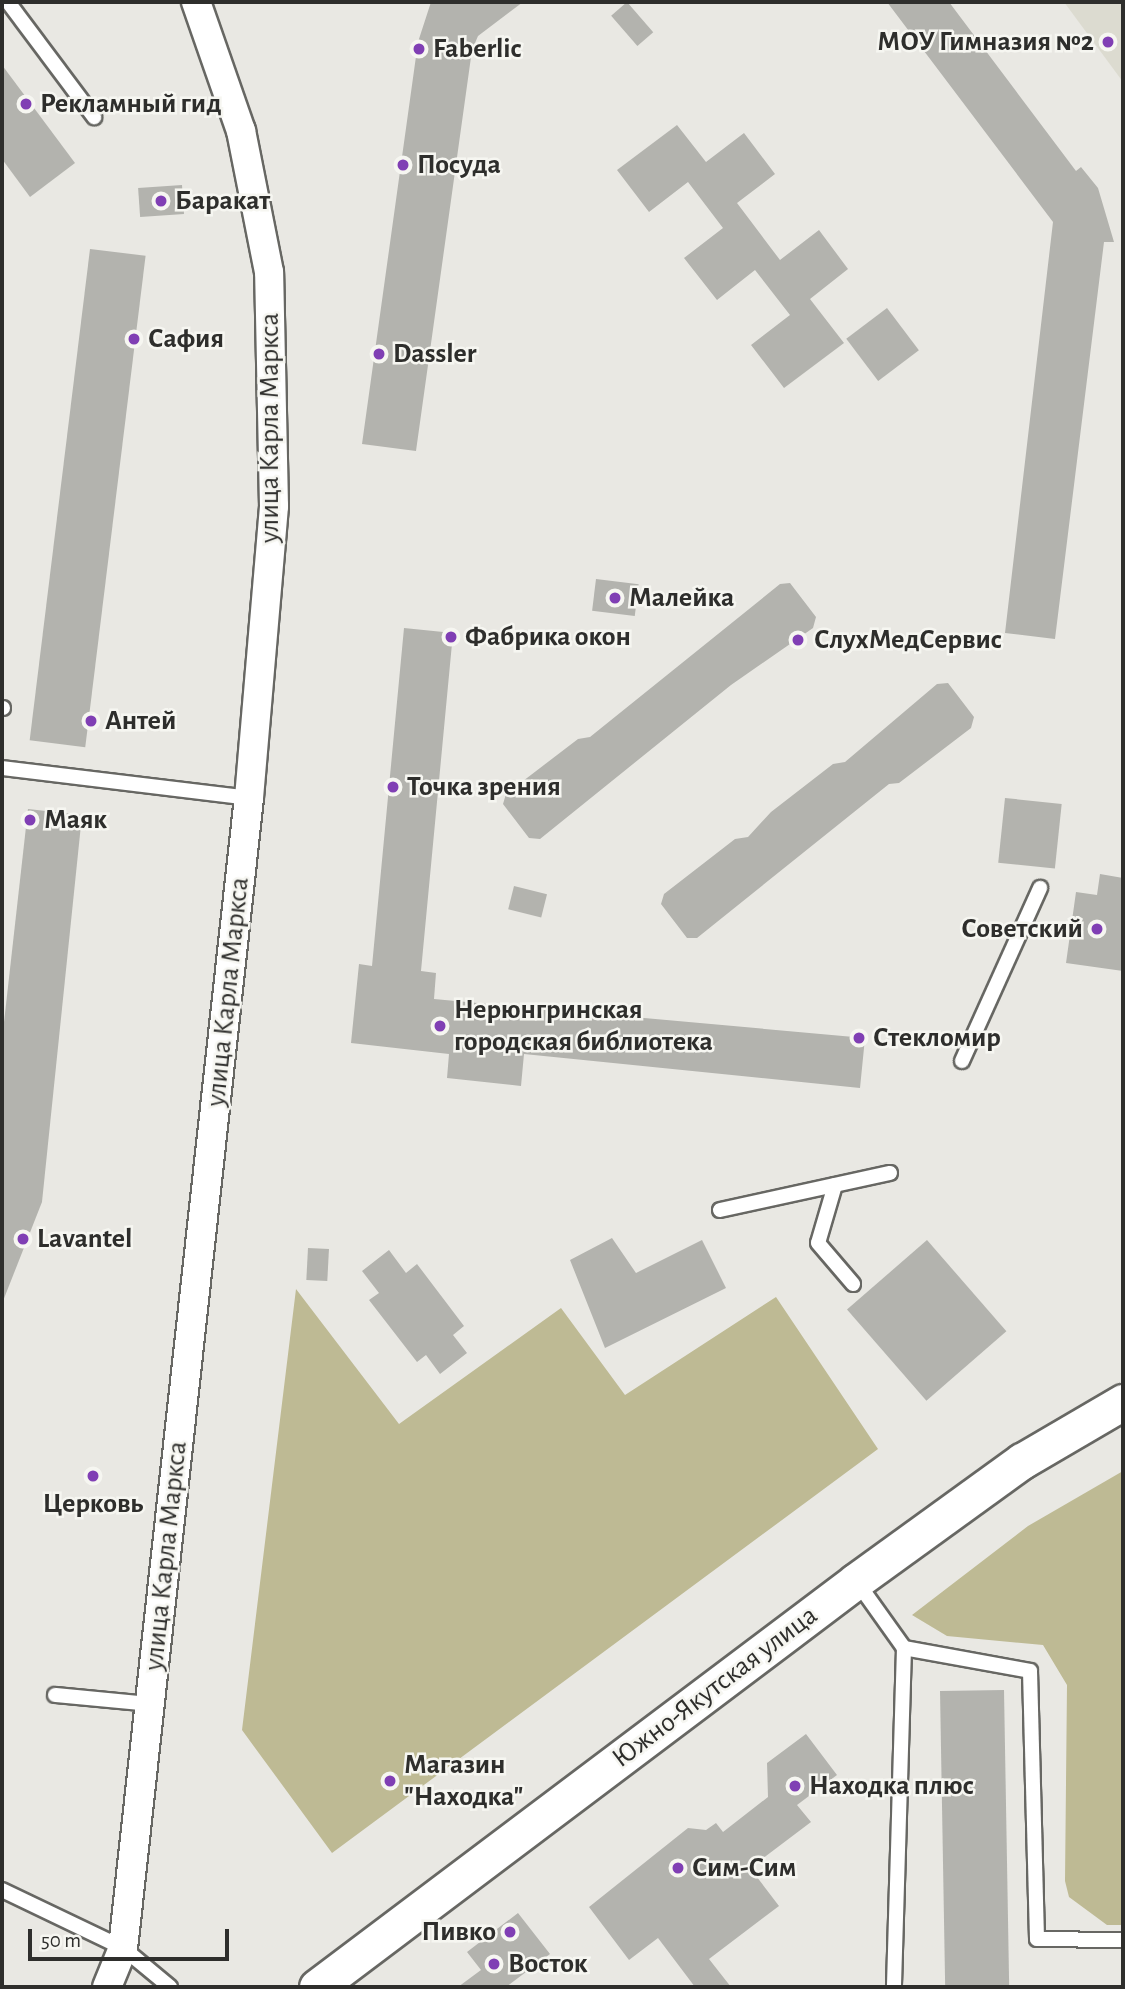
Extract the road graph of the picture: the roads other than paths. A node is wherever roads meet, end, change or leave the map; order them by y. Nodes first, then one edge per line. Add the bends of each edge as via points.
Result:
1 (8, 2) edge
2 (196, 2) edge
3 (94, 117) dead end
4 (2, 768) edge
5 (249, 798) junction
6 (1041, 888) dead end
7 (962, 1061) dead end
8 (890, 1173) dead end
9 (835, 1185) junction
10 (720, 1210) dead end
11 (853, 1284) dead end
12 (1123, 1402) edge
13 (856, 1581) junction
14 (904, 1648) junction
15 (55, 1695) dead end
16 (150, 1704) junction
17 (2, 1890) edge
18 (1123, 1940) edge
19 (123, 1948) junction
20 (107, 1987) edge
21 (170, 1987) edge
22 (317, 1987) edge
23 (894, 1987) edge

1 - 3 lane
2 - 5 street, улица Карла Маркса via 241,131 270,272 274,506
4 - 5 lane
5 - 16 street, улица Карла Маркса
6 - 7 lane
8 - 9 lane
9 - 10 lane
9 - 11 lane via 818,1242
12 - 13 street, Южно-Якутская улица via 1022,1461
13 - 14 lane
13 - 22 street, Южно-Якутская улица
14 - 18 lane via 1030,1671 1037,1940
14 - 23 lane
15 - 16 lane
16 - 19 street, улица Карла Маркса
17 - 19 lane
19 - 20 street, улица Карла Маркса
19 - 21 lane

